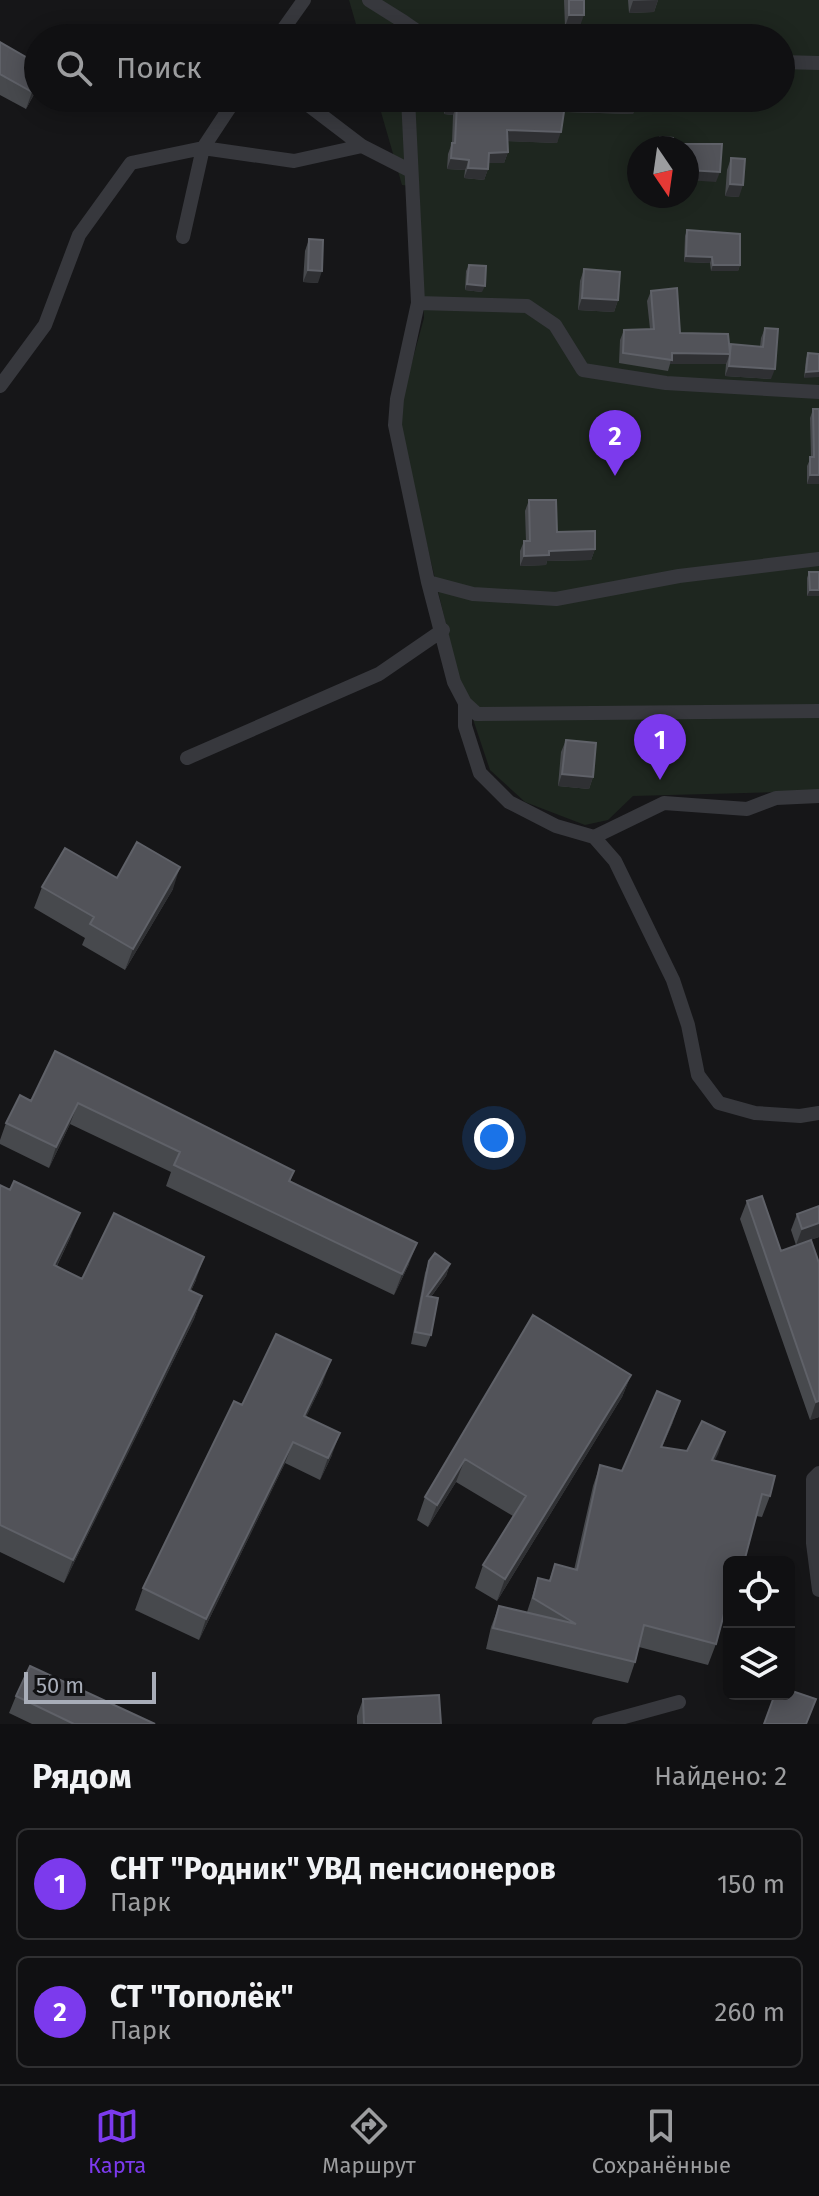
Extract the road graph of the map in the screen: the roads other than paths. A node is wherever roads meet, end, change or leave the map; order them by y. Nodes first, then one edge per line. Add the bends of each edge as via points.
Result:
1 (304, 0) edge
2 (369, 0) edge
3 (404, 22) joint
4 (287, 24) edge
5 (407, 24) edge
6 (795, 62) edge
7 (819, 63) edge
8 (227, 112) edge
9 (317, 112) edge
10 (409, 112) edge
11 (362, 146) junction
12 (203, 148) junction
13 (411, 171) junction
14 (183, 237) dead end
15 (418, 303) junction
16 (0, 386) edge
17 (819, 392) edge
18 (819, 559) edge
19 (428, 582) junction
20 (443, 630) junction
21 (465, 703) junction
22 (819, 711) edge
23 (187, 758) dead end
24 (819, 796) edge
25 (594, 837) junction
26 (819, 1113) edge
27 (819, 1473) edge
28 (819, 1590) edge
29 (679, 1702) dead end
30 (599, 1724) edge

1 - 4 street
2 - 3 street
3 - 5 street
6 - 7 street
8 - 12 street
9 - 11 street
10 - 13 street
11 - 12 street via 294,161
11 - 13 street
12 - 14 street
12 - 16 street via 131,163 79,235 45,325
13 - 15 street
15 - 17 street via 527,306 555,325 583,370 666,383
15 - 19 street via 395,425
18 - 19 street via 679,576 556,599 473,594
19 - 20 street
20 - 21 street via 454,682
20 - 23 street via 379,674
21 - 22 street via 477,714
21 - 25 street via 465,726 480,773 509,802 556,826
24 - 25 street via 776,798 747,809 664,803
25 - 26 street via 615,861 639,906 673,980 698,1075 719,1103 755,1113
27 - 28 street via 813,1479 813,1495
29 - 30 street

